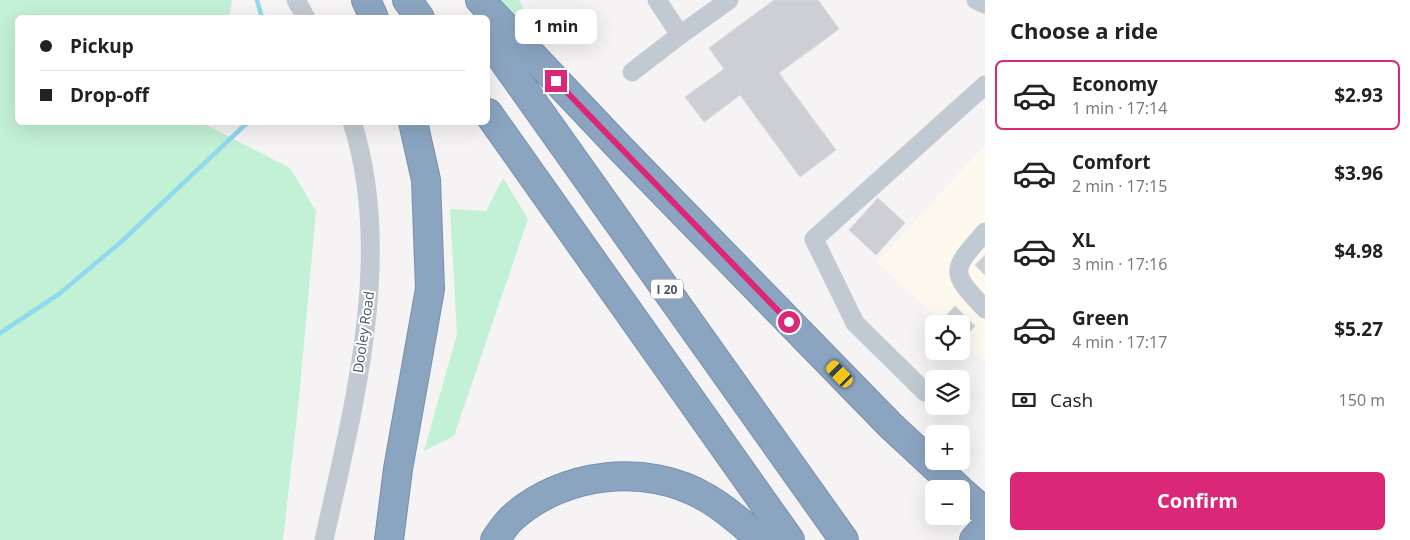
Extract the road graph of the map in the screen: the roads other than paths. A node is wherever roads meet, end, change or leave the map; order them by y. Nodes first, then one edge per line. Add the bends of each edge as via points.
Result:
1 (296, 0) edge
2 (366, 0) edge
3 (407, 0) edge
4 (460, 0) edge
5 (480, 0) edge
6 (657, 0) edge
7 (729, 0) edge
8 (976, 0) edge
9 (985, 4) edge
10 (304, 15) edge
11 (373, 15) edge
12 (418, 15) edge
13 (470, 15) edge
14 (680, 35) junction
15 (490, 42) edge
16 (632, 72) dead end
17 (985, 85) edge
18 (490, 116) edge
19 (353, 125) edge
20 (414, 125) edge
21 (985, 232) edge
22 (985, 309) edge
23 (925, 392) dead end
24 (949, 480) edge
25 (970, 499) edge
26 (985, 512) edge
27 (985, 528) edge
28 (324, 540) edge
29 (388, 540) edge
30 (495, 540) edge
31 (760, 540) edge
32 (790, 540) edge
33 (844, 540) edge
34 (974, 540) edge

1 - 10 street
2 - 11 highway
3 - 12 highway
4 - 13 highway
5 - 24 highway via 891,426
6 - 14 street
7 - 14 street
8 - 9 street
14 - 16 street
15 - 33 highway, I 20
17 - 23 street via 814,239 855,323
18 - 32 highway
19 - 28 street, Dooley Road via 364,171 370,225 369,298 347,433
20 - 29 highway via 426,180 430,289
21 - 22 street via 963,258 958,271 962,284
25 - 26 highway
27 - 34 highway
30 - 31 highway via 511,519 545,496 577,482 652,477 706,497

